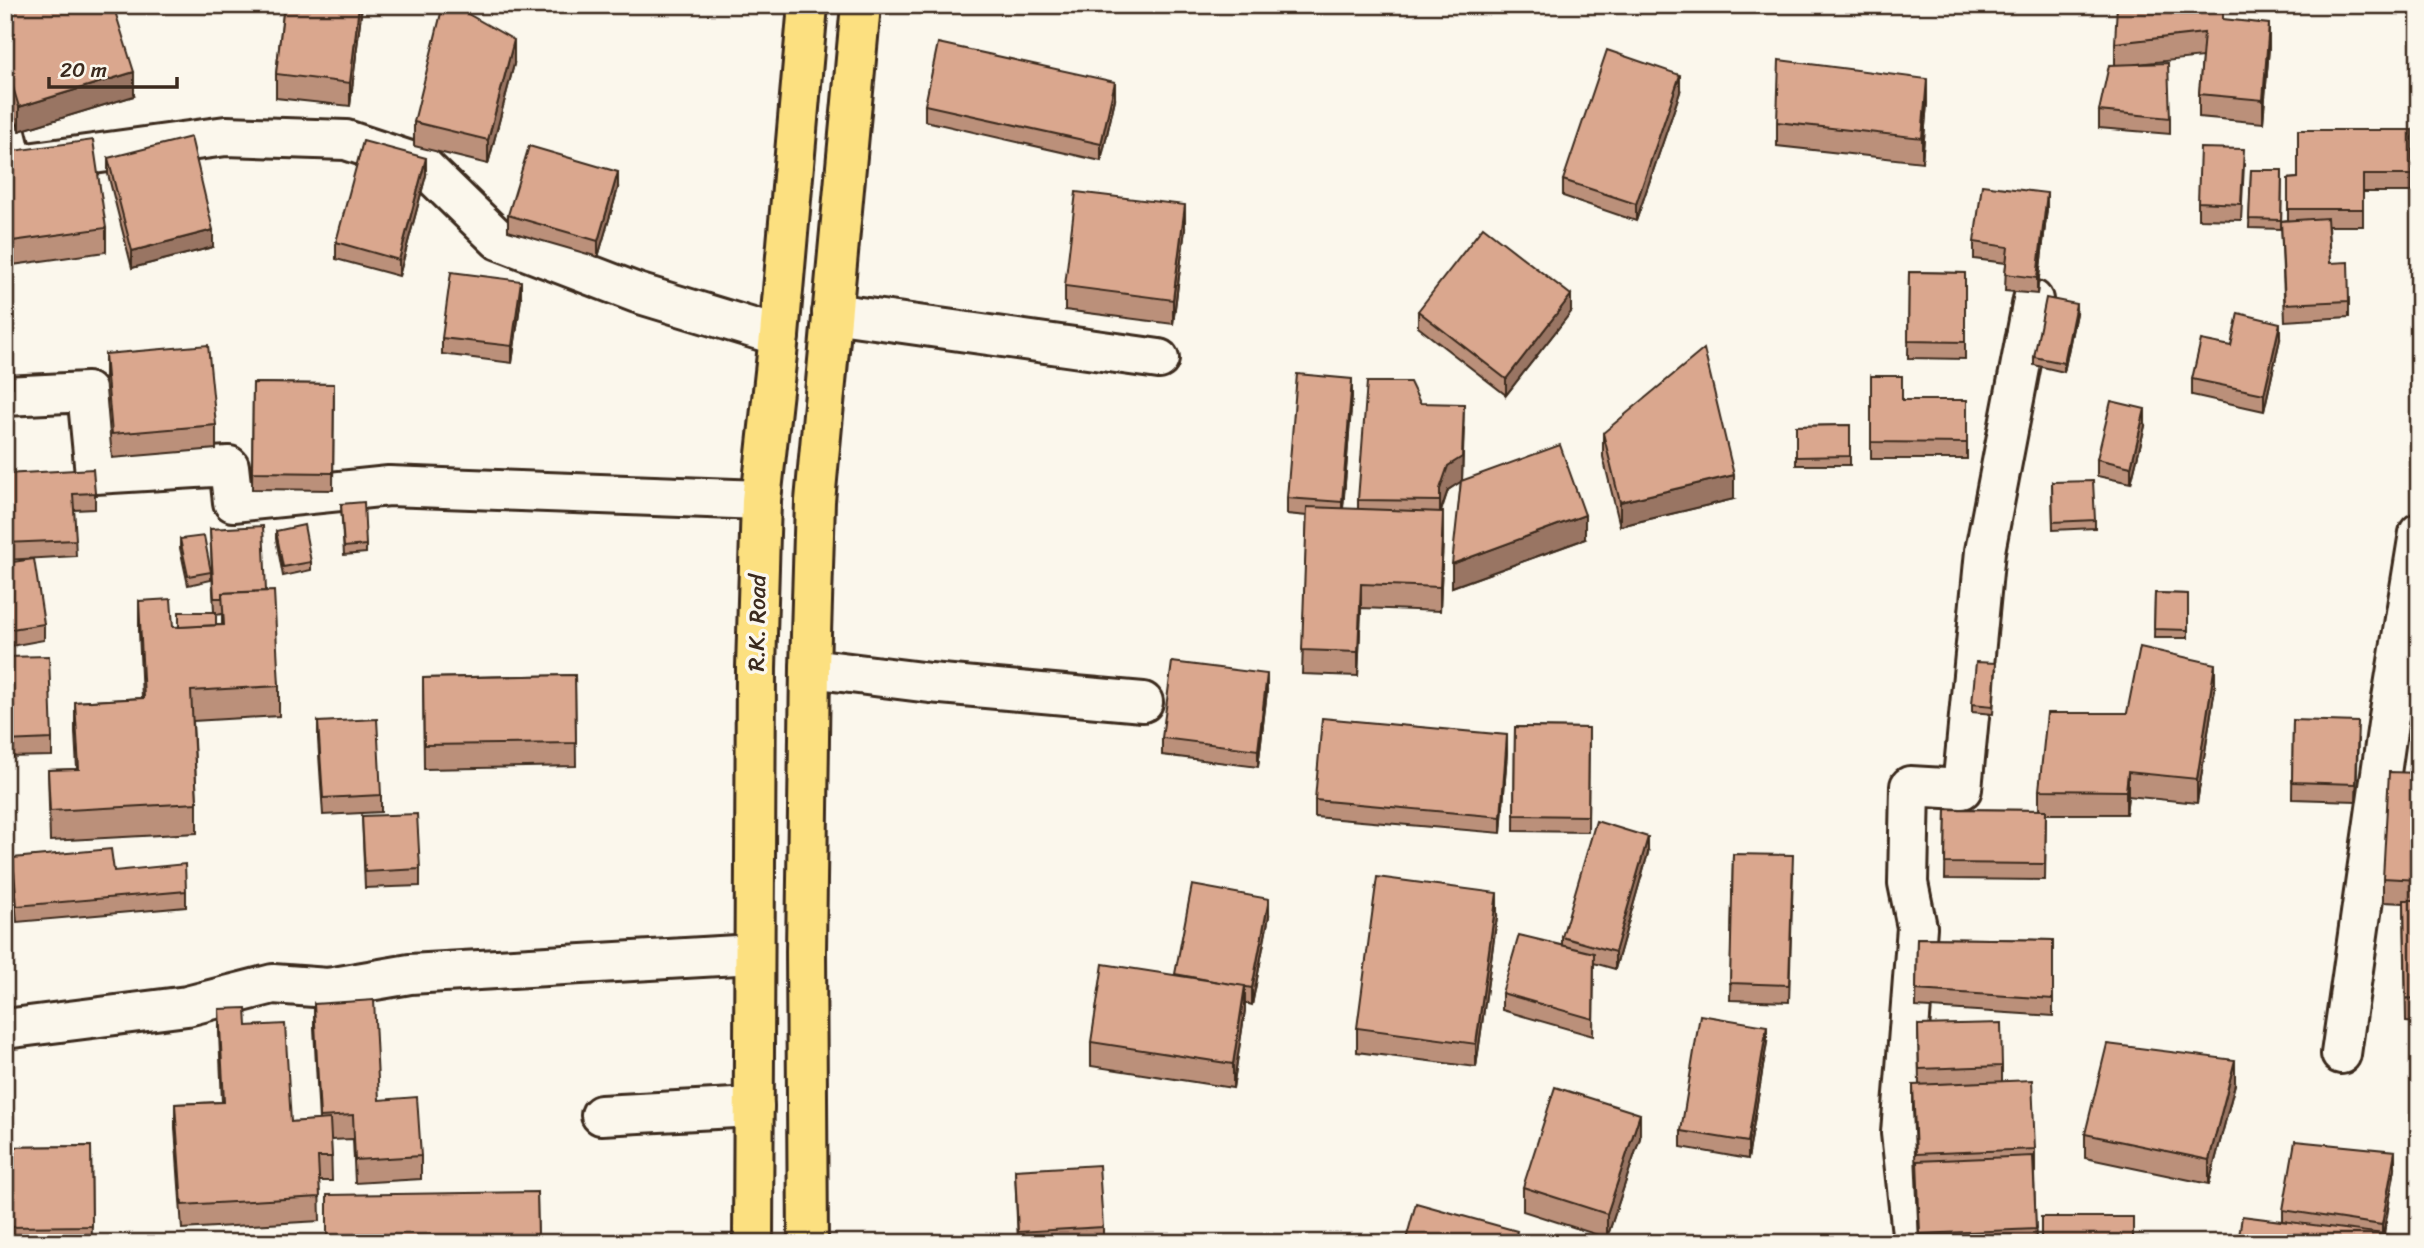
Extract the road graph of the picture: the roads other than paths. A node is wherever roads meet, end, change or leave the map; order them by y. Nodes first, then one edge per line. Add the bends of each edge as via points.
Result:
1 (808, 5) edge
2 (861, 5) edge
3 (8, 154) edge
4 (2034, 299) edge
5 (832, 313) junction
6 (779, 336) junction
7 (1159, 359) dead end
8 (5, 396) edge
9 (761, 500) junction
10 (2419, 533) edge
11 (810, 668) junction
12 (1143, 702) dead end
13 (754, 954) junction
14 (5, 1028) edge
15 (2341, 1054) dead end
16 (754, 1107) junction
17 (601, 1115) dead end
18 (752, 1243) edge
19 (808, 1243) edge
20 (1913, 1243) edge

1 - 6 highway, R.K. Road
2 - 5 highway
3 - 6 street via 226,136 346,141 422,165 499,240 637,293
4 - 20 street via 1984,551 1962,789 1910,786 1908,883 1917,926 1901,1133
5 - 7 street
5 - 11 highway via 815,501
6 - 9 highway, R.K. Road
8 - 9 street via 87,392 95,474 229,466 233,502 389,486
9 - 13 highway, R.K. Road
10 - 15 street
11 - 12 street
11 - 19 highway
13 - 14 street via 410,974 328,988 273,984 187,1006
13 - 16 highway, R.K. Road
16 - 17 street
16 - 18 highway, R.K. Road

